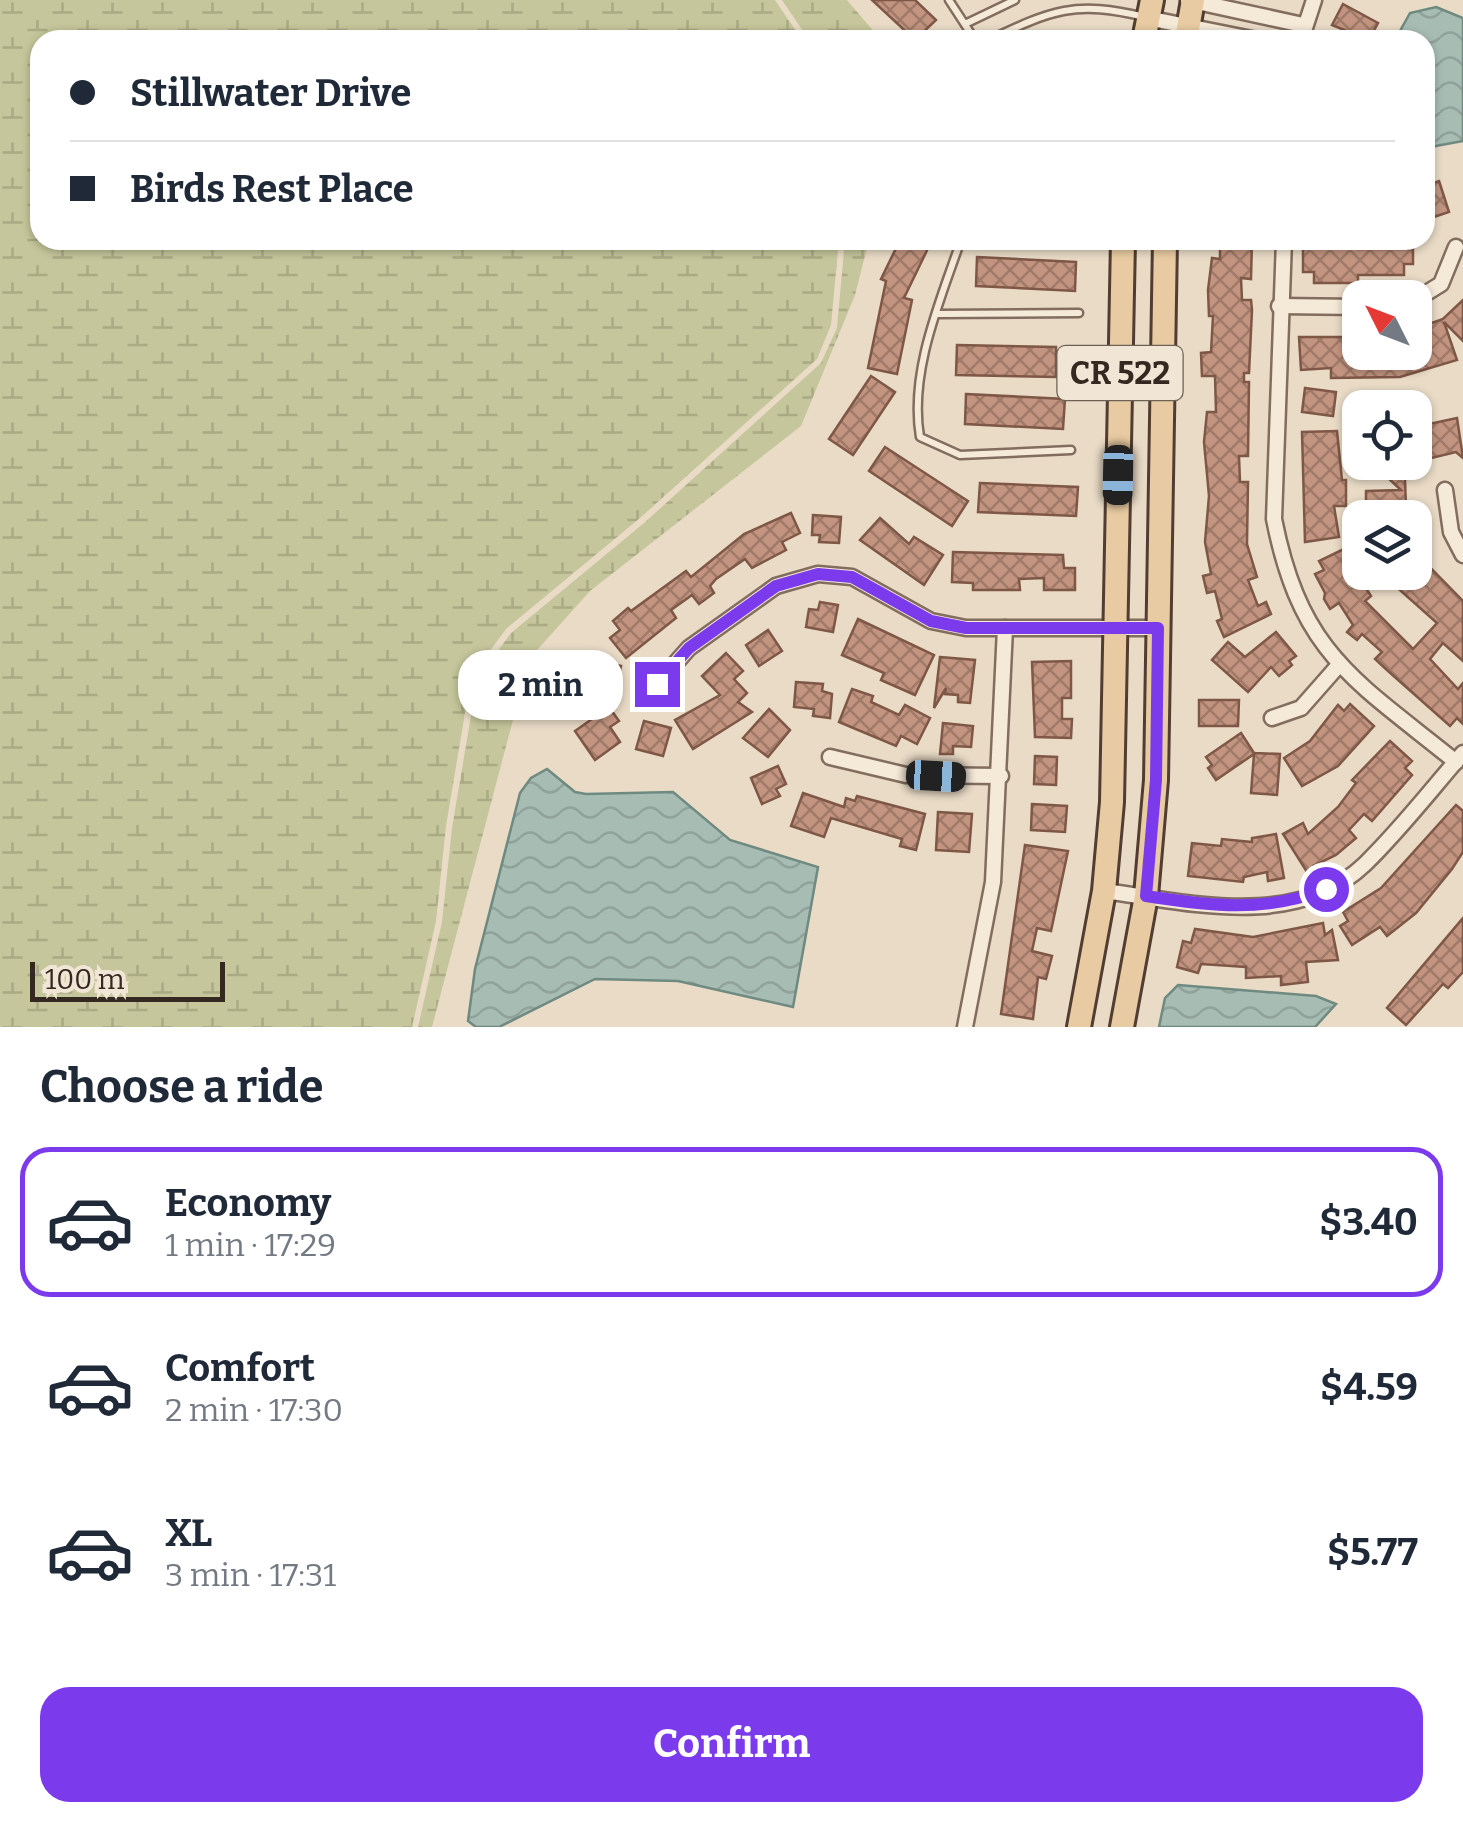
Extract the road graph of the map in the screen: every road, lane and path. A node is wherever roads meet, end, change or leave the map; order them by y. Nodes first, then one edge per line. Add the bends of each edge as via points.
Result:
1 (949, 0) edge
2 (1014, 0) edge
3 (1192, 0) edge
4 (1314, 0) edge
5 (1056, 5) edge
6 (1148, 19) edge
7 (965, 24) junction
8 (969, 30) edge
9 (1008, 30) edge
10 (1179, 30) edge
11 (1187, 30) edge
12 (1295, 30) edge
13 (1303, 30) edge
14 (1456, 248) dead end
15 (958, 250) edge
16 (1123, 250) edge
17 (1165, 250) edge
18 (1283, 250) edge
19 (1432, 290) edge
20 (1279, 306) junction
21 (1342, 307) edge
22 (1079, 313) dead end
23 (936, 314) junction
24 (1071, 450) dead end
25 (1445, 490) dead end
26 (1463, 554) edge
27 (1005, 628) junction
28 (1116, 628) junction
29 (1158, 628) junction
30 (1338, 666) junction
31 (657, 684) dead end
32 (1272, 718) dead end
33 (830, 757) dead end
34 (1459, 758) edge
35 (1002, 776) junction
36 (1104, 890) junction
37 (1146, 896) junction
38 (965, 1027) edge
39 (1079, 1027) edge
40 (1122, 1027) edge

1 - 7 lane
2 - 7 lane
3 - 11 main road
3 - 12 street
4 - 13 street
5 - 6 lane
5 - 9 lane
6 - 10 street
7 - 8 lane
14 - 19 street via 1441,284
15 - 23 lane
16 - 28 main road, CR 522
17 - 29 main road, CR 522
18 - 20 street
20 - 21 street
20 - 30 street via 1274,519 1299,608
22 - 23 lane
23 - 24 lane via 915,408 920,437 960,455
25 - 26 street via 1450,532
27 - 28 street
27 - 31 street via 931,621 852,577 818,574 776,586 689,648
27 - 35 street
28 - 29 street
28 - 36 main road, CR 522
29 - 37 main road, CR 522
30 - 32 street via 1301,708
30 - 34 street
33 - 35 street via 906,775
34 - 37 street via 1362,866 1326,889 1253,907
35 - 38 street via 993,882
36 - 37 street
36 - 39 main road, CR 522
37 - 40 main road, CR 522

